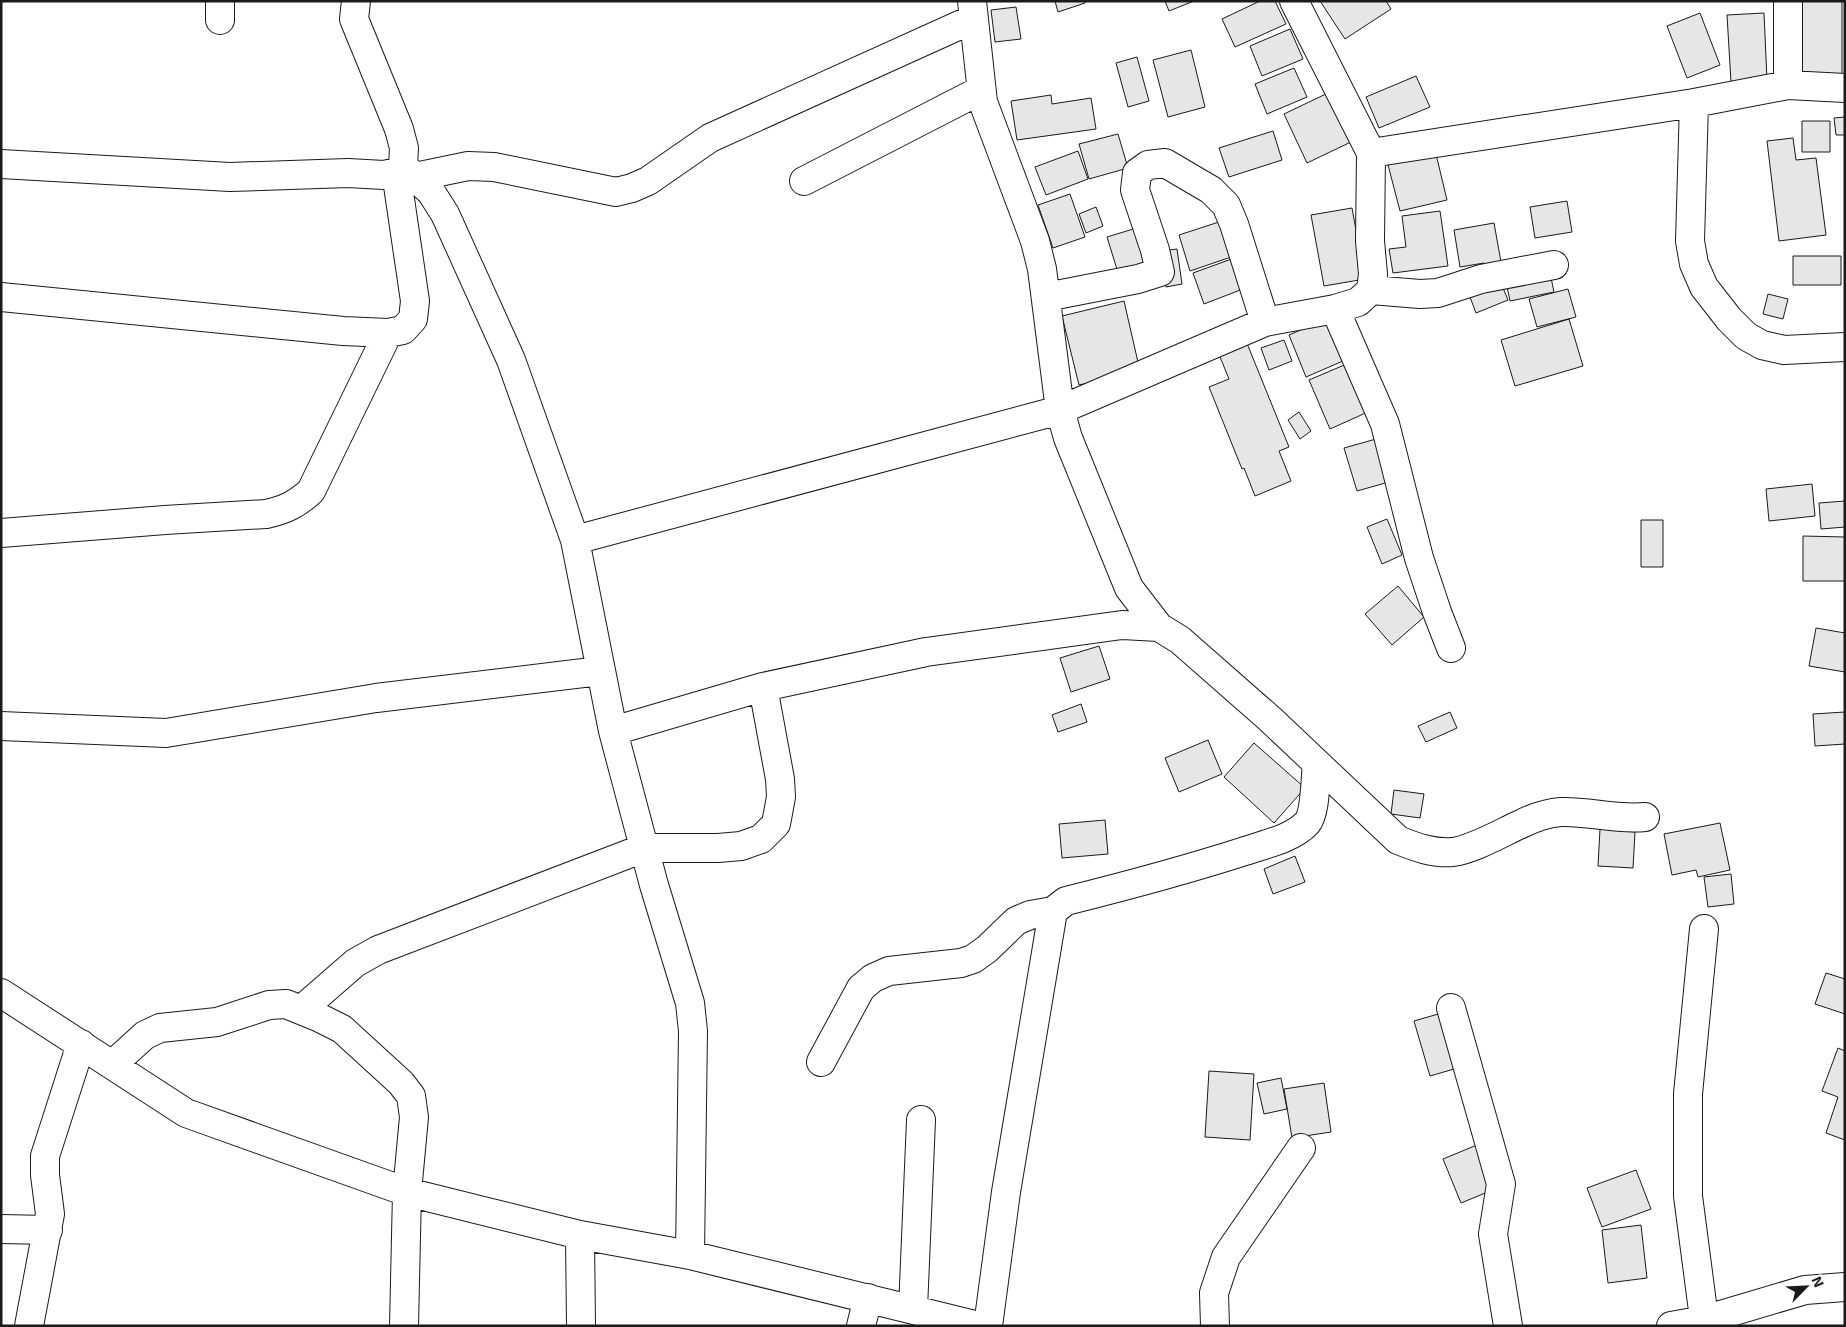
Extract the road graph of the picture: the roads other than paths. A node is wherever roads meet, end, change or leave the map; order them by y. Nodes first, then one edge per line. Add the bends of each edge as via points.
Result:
1 (356, 1) edge
2 (1294, 1) edge
3 (1788, 1) edge
4 (972, 10) edge
5 (1788, 85) junction
6 (1845, 88) edge
7 (981, 90) junction
8 (1694, 103) junction
9 (1371, 153) junction
10 (1, 164) edge
11 (404, 172) junction
12 (804, 181) dead end
13 (1554, 265) dead end
14 (1371, 290) junction
15 (1046, 297) junction
16 (1, 298) edge
17 (1335, 309) junction
18 (1265, 322) junction
19 (388, 333) junction
20 (1845, 347) edge
21 (1060, 410) junction
22 (1, 533) edge
23 (575, 540) junction
24 (1159, 628) junction
25 (1452, 648) dead end
26 (600, 671) junction
27 (763, 687) junction
28 (1, 726) edge
29 (613, 731) junction
30 (1316, 764) junction
31 (1645, 817) dead end
32 (644, 848) junction
33 (1053, 911) junction
34 (1704, 929) dead end
35 (1, 993) edge
36 (1452, 1008) dead end
37 (301, 1010) junction
38 (81, 1044) junction
39 (821, 1062) dead end
40 (112, 1065) junction
41 (921, 1120) dead end
42 (1301, 1148) dead end
43 (407, 1192) junction
44 (1, 1229) edge
45 (48, 1230) junction
46 (580, 1235) junction
47 (690, 1255) junction
48 (1845, 1287) edge
49 (868, 1298) junction
50 (913, 1310) junction
51 (1704, 1323) edge
52 (30, 1326) edge
53 (404, 1326) edge
54 (581, 1326) edge
55 (861, 1326) edge
56 (979, 1326) edge
57 (988, 1326) edge
58 (1215, 1326) edge
59 (1508, 1326) edge
60 (1672, 1326) edge

1 - 11 street via 354,19 399,129 404,148
2 - 9 street
3 - 5 street
4 - 7 street
4 - 11 street via 710,138 648,181 632,188 616,192 494,167
5 - 6 street
5 - 8 street
7 - 12 street
7 - 15 street via 990,124 1034,241
8 - 9 street
8 - 20 street via 1690,241 1694,264 1704,287 1729,319 1746,336 1762,345 1784,350
9 - 14 street
10 - 11 street via 230,177
11 - 19 street via 415,301 413,319 403,330
11 - 23 street via 431,192 445,214 507,352
13 - 14 street via 1481,279 1438,293
14 - 17 street via 1358,302
15 - 18 street via 1160,272 1156,250 1135,190 1137,173 1148,166 1165,163 1211,190 1226,205
15 - 21 street
16 - 19 street
17 - 18 street
17 - 25 street via 1385,424 1419,558
18 - 21 street
19 - 22 street via 311,491 297,504 266,514
21 - 23 street
21 - 24 street via 1129,588
23 - 26 street
24 - 27 street via 1122,625 936,651
24 - 30 street via 1180,640
26 - 28 street via 376,698 166,733
26 - 29 street
27 - 29 street
27 - 32 street via 780,779 781,796 776,824 761,839 741,846
29 - 32 street
30 - 31 street via 1398,840 1435,852 1453,852 1470,847 1529,820 1561,812 1629,819
30 - 33 street via 1308,822 1296,832 1191,869 1066,901
32 - 37 street via 378,950 355,963
32 - 47 street via 690,1003 693,1031
33 - 39 street via 1016,921 973,959 889,971 873,978 861,988
33 - 57 street via 1006,1192
34 - 51 street via 1688,1094 1688,1196
35 - 38 street
36 - 59 street via 1501,1184 1493,1234
37 - 40 street via 286,1004 269,1004 217,1022 160,1028 145,1035
37 - 43 street via 342,1029 411,1096 414,1117
38 - 40 street
38 - 45 street via 45,1156 50,1214
40 - 43 street via 186,1113
41 - 50 street
42 - 58 street via 1226,1257 1214,1293
43 - 46 street
43 - 53 street
44 - 45 street
45 - 52 street
46 - 47 street
46 - 54 street
47 - 49 street
48 - 51 street via 1805,1290
49 - 50 street
49 - 55 street
50 - 56 street
51 - 60 street

